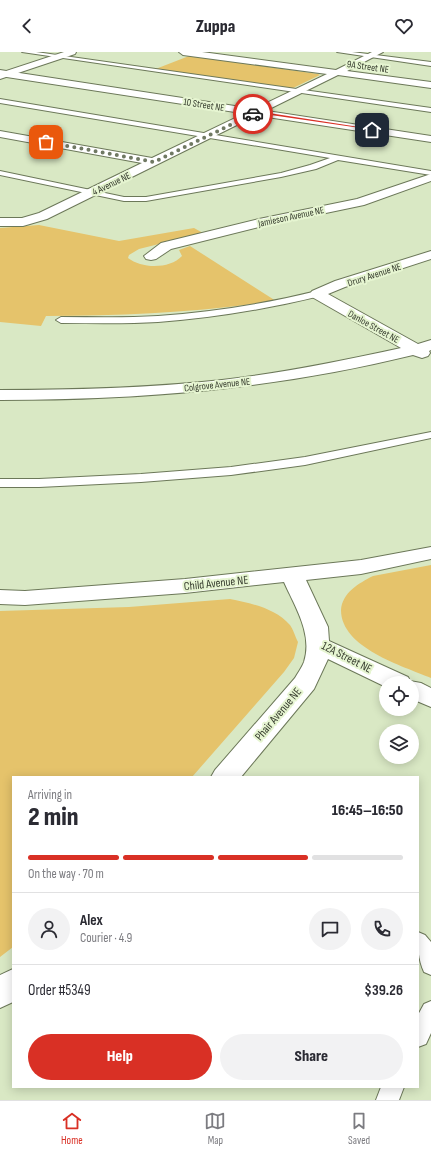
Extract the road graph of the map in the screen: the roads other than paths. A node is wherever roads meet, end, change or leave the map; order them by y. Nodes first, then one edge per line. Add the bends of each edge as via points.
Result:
1 (26, 52) edge
2 (72, 52) edge
3 (183, 52) edge
4 (340, 52) edge
5 (375, 54) edge
6 (58, 57) junction
7 (431, 64) edge
8 (337, 73) junction
9 (2, 74) edge
10 (431, 85) edge
11 (298, 91) junction
12 (0, 101) edge
13 (431, 110) edge
14 (257, 112) junction
15 (0, 134) edge
16 (210, 135) junction
17 (431, 139) edge
18 (339, 157) junction
19 (154, 162) junction
20 (0, 173) edge
21 (431, 173) edge
22 (431, 177) edge
23 (93, 192) junction
24 (0, 222) edge
25 (431, 255) edge
26 (151, 256) dead end
27 (317, 294) junction
28 (61, 320) dead end
29 (424, 347) edge
30 (431, 359) edge
31 (0, 395) edge
32 (431, 435) edge
33 (0, 482) edge
34 (431, 553) edge
35 (292, 574) junction
36 (0, 597) edge
37 (318, 645) junction
38 (384, 676) edge
39 (419, 692) edge
40 (431, 698) edge
41 (226, 776) edge
42 (419, 942) edge
43 (431, 966) edge
44 (12, 985) edge
45 (0, 993) edge
46 (431, 1010) edge
47 (419, 1035) edge
48 (393, 1088) edge
49 (387, 1100) edge

1 - 6 lane
2 - 6 street
3 - 8 street, 9A Street NE
4 - 5 lane
5 - 7 lane
5 - 8 street, 4 Avenue NE
6 - 9 street
6 - 11 lane
8 - 10 street, 9A Street NE
8 - 11 street, 4 Avenue NE
9 - 14 street, 10 Street NE
11 - 13 lane
11 - 14 street, 4 Avenue NE
12 - 16 lane
14 - 16 street, 4 Avenue NE
14 - 17 street, 10 Street NE
15 - 19 street
16 - 18 lane
16 - 19 street, 4 Avenue NE
18 - 21 lane
18 - 23 lane via 281,175 146,199 124,199
19 - 23 street, 4 Avenue NE
20 - 23 lane
22 - 26 street, Jamieson Avenue NE via 360,202 166,246
23 - 24 street, 4 Avenue NE via 43,216
25 - 27 street, Drury Avenue NE via 340,284
27 - 28 lane via 234,311 134,320
27 - 29 street, Danloe Street NE
29 - 30 street, Danloe Street NE
29 - 31 street, Colgrove Avenue NE via 325,370 258,380 68,396
32 - 33 lane via 305,461 231,471 39,483
34 - 35 street, Child Avenue NE via 361,567
35 - 36 street, Child Avenue NE via 185,586 25,598
35 - 37 street, 12A Street NE via 316,626
37 - 38 street, 12A Street NE
37 - 41 street, Phair Avenue NE via 316,662 305,683
39 - 40 street
42 - 43 lane via 428,953
44 - 45 street
46 - 47 lane
48 - 49 lane

